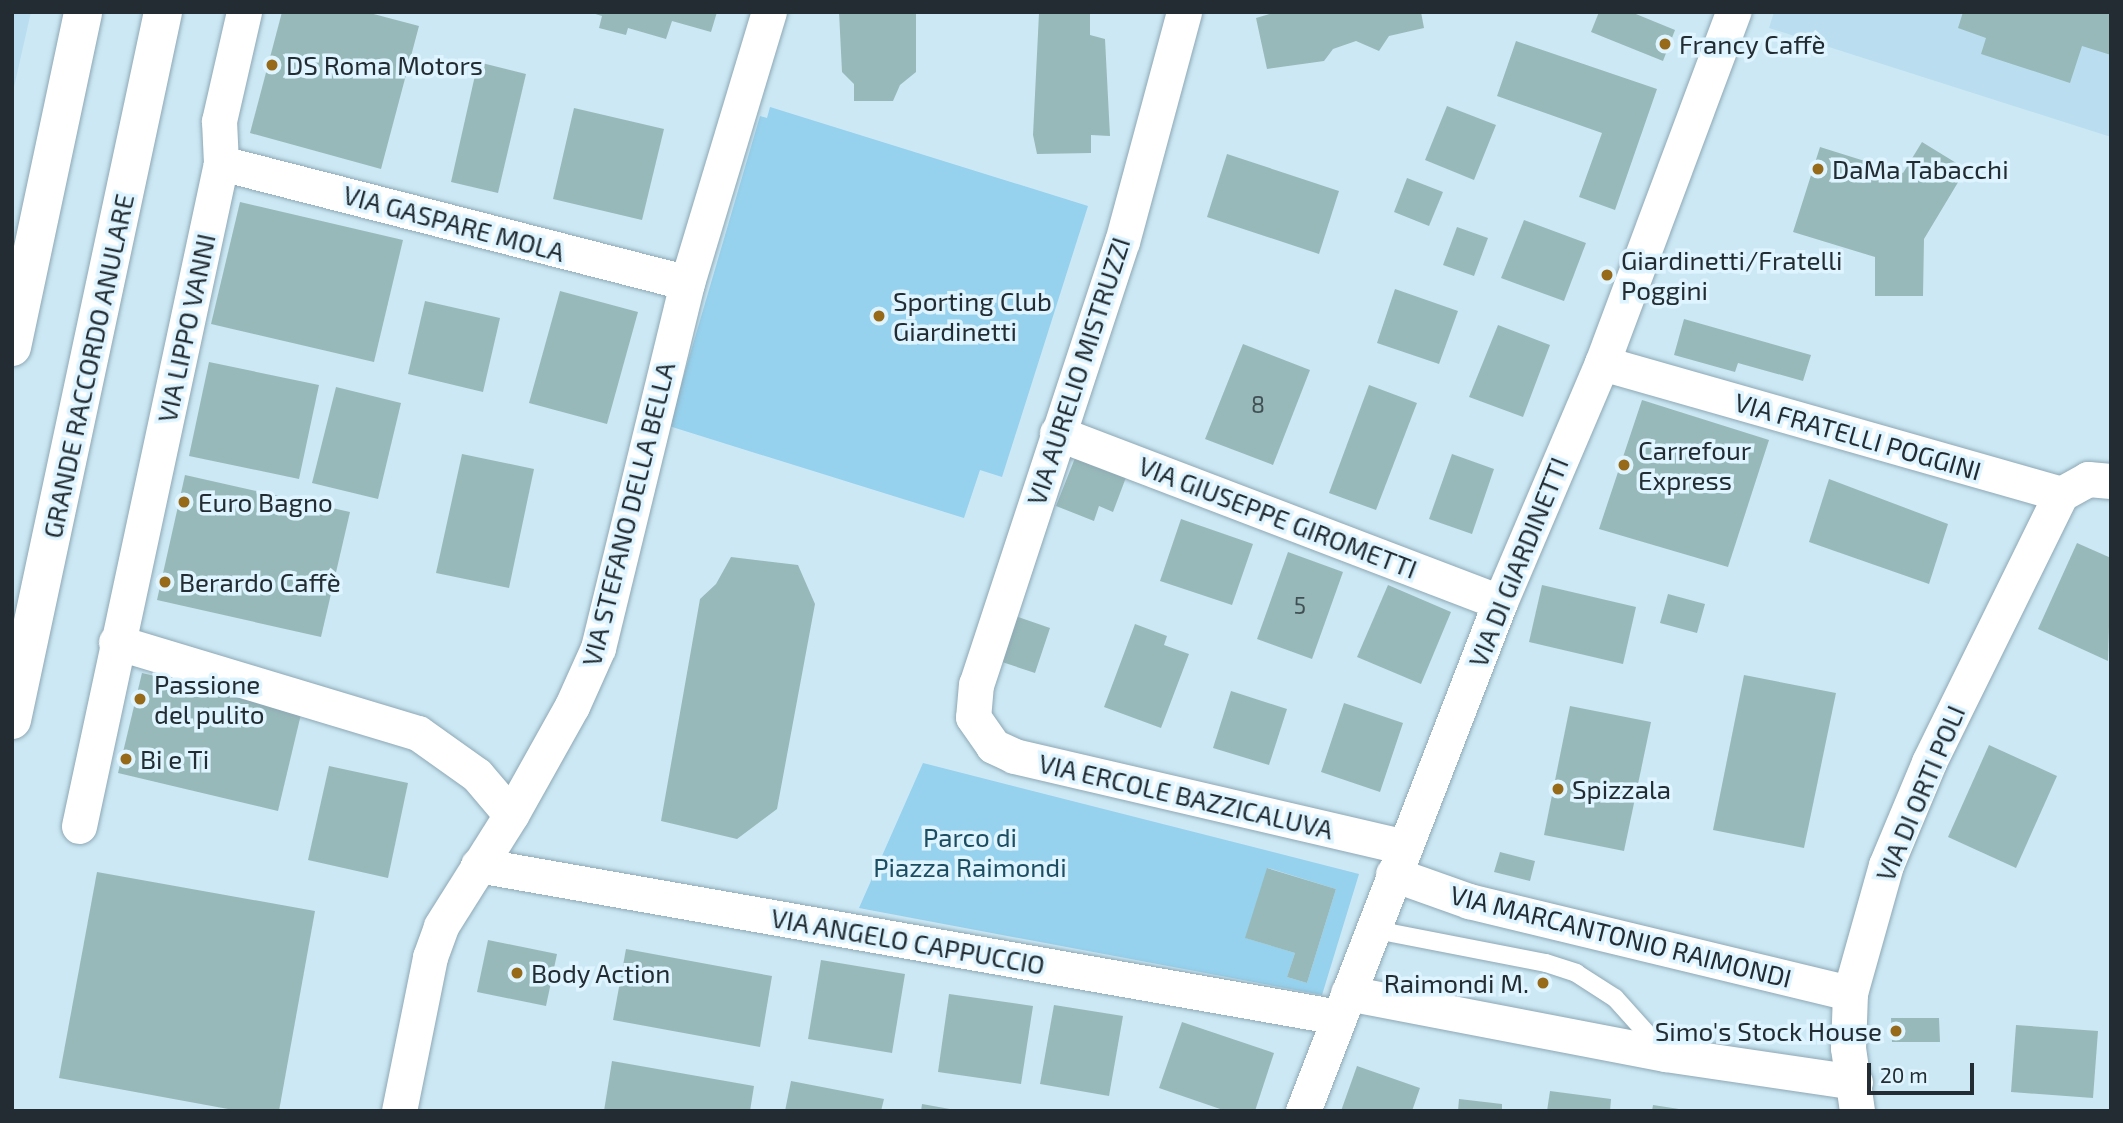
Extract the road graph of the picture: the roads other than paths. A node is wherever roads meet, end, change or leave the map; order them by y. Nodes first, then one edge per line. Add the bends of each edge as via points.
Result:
1 (83, 12) edge
2 (163, 12) edge
3 (244, 12) edge
4 (769, 12) edge
5 (1184, 12) edge
6 (1733, 12) edge
7 (221, 163) junction
8 (687, 284) junction
9 (12, 347) edge
10 (1602, 362) junction
11 (1057, 433) junction
12 (2111, 481) edge
13 (2061, 494) junction
14 (1500, 602) junction
15 (116, 642) junction
16 (12, 720) edge
17 (978, 728) joint
18 (511, 815) junction
19 (79, 826) dead end
20 (1398, 860) junction
21 (478, 865) junction
22 (1371, 929) junction
23 (1850, 993) junction
24 (1343, 1005) junction
25 (1665, 1054) junction
26 (1856, 1097) edge
27 (399, 1111) edge
28 (1303, 1111) edge

1 - 9 highway
2 - 16 highway, GRANDE RACCORDO ANULARE
3 - 7 street, VIA LIPPO VANNI via 219,121
4 - 8 street, VIA STEFANO DELLA BELLA
5 - 11 street, VIA AURELIO MISTRUZZI via 1127,222
6 - 10 street, VIA DI GIARDINETTI
7 - 8 street, VIA GASPARE MOLA
7 - 15 street, VIA LIPPO VANNI
8 - 18 street, VIA STEFANO DELLA BELLA via 598,648 572,706
10 - 13 street, VIA FRATELLI POGGINI
10 - 14 street, VIA DI GIARDINETTI
11 - 14 street, VIA GIUSEPPE GIROMETTI
11 - 17 street, VIA AURELIO MISTRUZZI via 976,684 972,706
12 - 13 street via 2088,479
13 - 23 street, VIA DI ORTI POLI via 1914,795 1874,902
14 - 20 street, VIA DI GIARDINETTI
15 - 18 street via 418,733 477,775
15 - 19 street, VIA LIPPO VANNI
17 - 20 street, VIA ERCOLE BAZZICALUVA via 993,746 1014,756
18 - 21 street, VIA STEFANO DELLA BELLA
20 - 22 street, VIA DI GIARDINETTI
20 - 23 street, VIA MARCANTONIO RAIMONDI via 1469,901
21 - 24 street, VIA ANGELO CAPPUCCIO
21 - 27 street, VIA STEFANO DELLA BELLA via 436,938
22 - 24 street, VIA DI GIARDINETTI
22 - 25 lane, VIA MARCANTONIO RAIMONDI via 1576,973 1615,998
23 - 26 street, VIA DI ORTI POLI via 1848,1048
24 - 25 street
24 - 28 street, VIA DI GIARDINETTI
25 - 26 street

